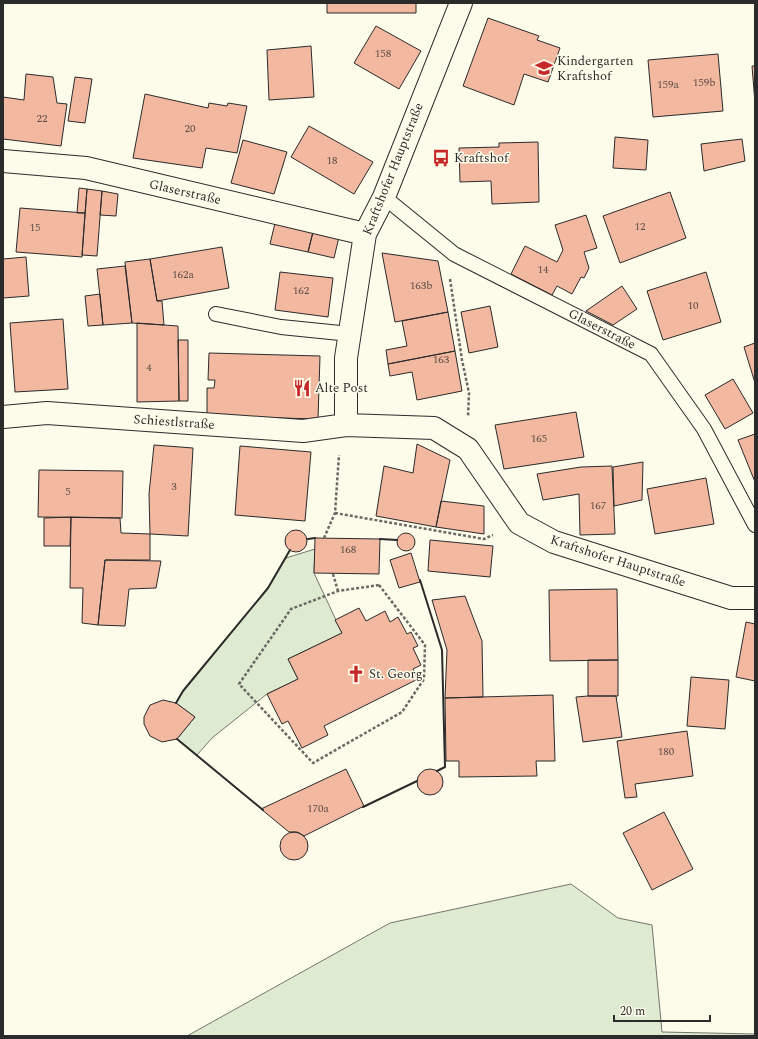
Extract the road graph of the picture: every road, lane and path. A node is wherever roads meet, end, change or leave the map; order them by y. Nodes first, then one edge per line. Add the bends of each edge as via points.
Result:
1 (460, 3) edge
2 (3, 160) edge
3 (384, 197) junction
4 (365, 234) junction
5 (454, 254) junction
6 (216, 314) dead end
7 (350, 334) junction
8 (3, 417) edge
9 (346, 425) junction
10 (468, 449) junction
11 (335, 513) junction
12 (519, 523) junction
13 (755, 525) edge
14 (324, 538) dead end
15 (333, 574) dead end
16 (338, 591) junction
17 (755, 598) edge

1 - 3 street, Kraftshofer Hauptstraße
2 - 4 street, Glaserstraße via 86,168
3 - 4 street, Kraftshofer Hauptstraße
3 - 5 lane, Glaserstraße
4 - 7 street, Kraftshofer Hauptstraße
5 - 10 path via 448,270 469,393
5 - 13 lane, Glaserstraße via 651,354 704,429
6 - 7 lane via 281,327
7 - 9 street, Kraftshofer Hauptstraße via 346,358
8 - 9 street, Schiestlstraße via 47,413 303,431
9 - 10 street, Kraftshofer Hauptstraße via 434,428
9 - 11 path via 338,458
10 - 12 street, Kraftshofer Hauptstraße
11 - 12 path via 484,539
11 - 14 path
12 - 17 street, Kraftshofer Hauptstraße via 554,542 731,598
15 - 16 path
16 - 16 path via 291,609 239,684 313,763 402,712 424,679 425,645 379,585

